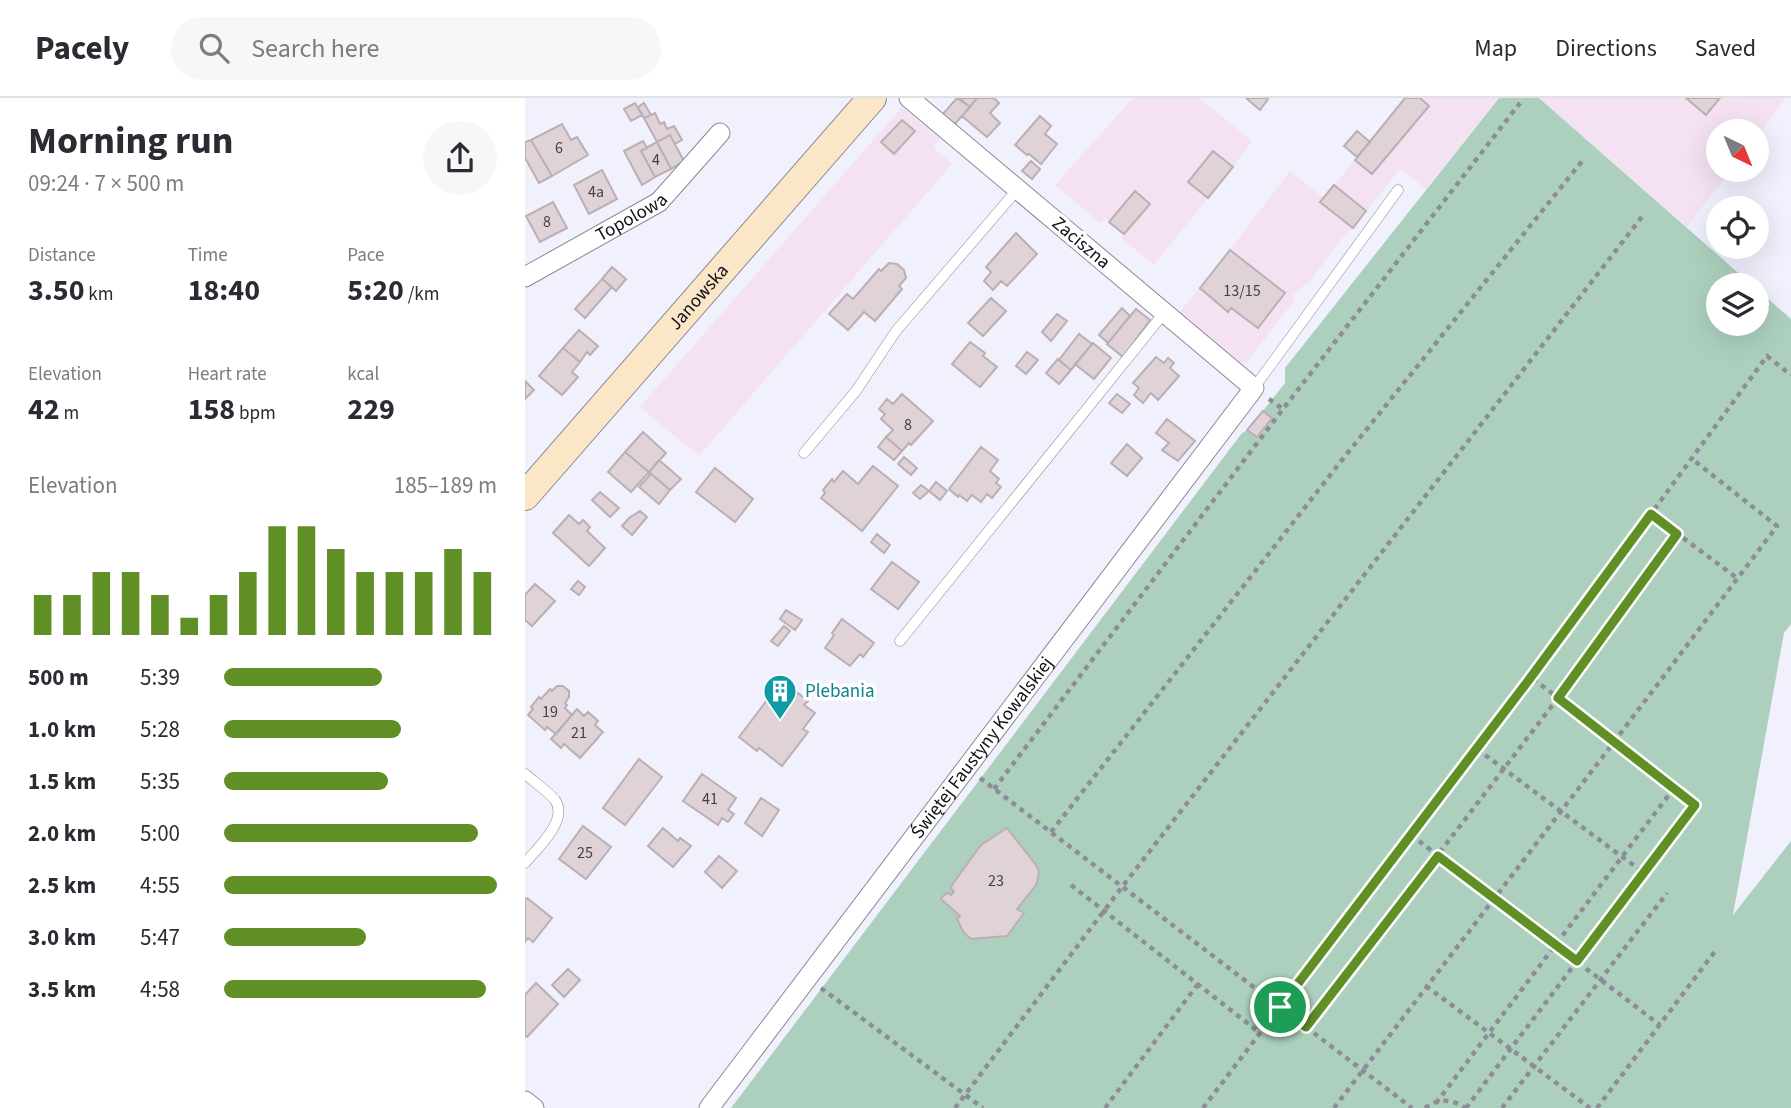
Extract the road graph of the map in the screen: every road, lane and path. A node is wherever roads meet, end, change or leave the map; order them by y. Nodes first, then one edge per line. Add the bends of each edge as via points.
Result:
1 (872, 98) edge
2 (909, 98) edge
3 (1520, 103) dead end
4 (720, 133) dead end
5 (1583, 160) dead end
6 (1017, 190) junction
7 (1398, 190) dead end
8 (1644, 213) dead end
9 (525, 277) edge
10 (1164, 313) junction
11 (1791, 375) edge
12 (1254, 388) junction
13 (804, 453) dead end
14 (1692, 459) junction
15 (525, 496) edge
16 (1651, 514) junction
17 (1677, 534) junction
18 (1737, 578) junction
19 (900, 641) dead end
20 (1531, 677) junction
21 (1558, 698) junction
22 (1615, 742) junction
23 (1477, 748) junction
24 (1504, 769) junction
25 (525, 774) edge
26 (977, 775) dead end
27 (1674, 788) junction
28 (994, 789) junction
29 (1561, 812) junction
30 (1051, 832) junction
31 (1411, 835) junction
32 (1438, 856) junction
33 (1622, 857) junction
34 (525, 863) edge
35 (1644, 873) junction
36 (1071, 885) dead end
37 (1122, 887) junction
38 (1667, 893) dead end
39 (1494, 898) junction
40 (1104, 911) junction
41 (1555, 945) junction
42 (1716, 950) dead end
43 (1577, 961) junction
44 (1601, 979) junction
45 (1198, 984) junction
46 (818, 985) dead end
47 (1426, 986) junction
48 (1280, 1007) junction
49 (1660, 1024) junction
50 (1306, 1027) junction
51 (1260, 1033) junction
52 (1489, 1033) junction
53 (1511, 1048) junction
54 (1534, 1066) junction
55 (1363, 1071) junction
56 (965, 1095) junction
57 (525, 1101) edge
58 (1436, 1102) junction
59 (534, 1108) edge
60 (709, 1108) edge
61 (955, 1108) edge
62 (983, 1108) edge
63 (1105, 1108) edge
64 (1203, 1108) edge
65 (1334, 1108) edge
66 (1412, 1108) edge
67 (1425, 1108) edge
68 (1466, 1108) edge
69 (1502, 1108) edge
70 (1590, 1108) edge
71 (1597, 1108) edge

1 - 15 main road, Janowska
2 - 6 street, Zaciszna
3 - 28 path
4 - 9 street, Topolowa via 659,202
5 - 30 path
6 - 10 street, Zaciszna
6 - 13 lane via 897,331 856,391
7 - 12 lane
8 - 37 path
10 - 12 street, Zaciszna
10 - 19 lane
11 - 14 path via 1767,356
12 - 60 street, Świętej Faustyny Kowalskiej
14 - 16 path
14 - 18 path via 1777,526
16 - 17 path
16 - 20 path
17 - 18 path
17 - 21 path
18 - 22 path
20 - 21 path
20 - 23 path
21 - 22 path
21 - 24 path
22 - 27 path
22 - 29 path
23 - 24 path
23 - 31 path
24 - 29 path
24 - 32 path
25 - 34 lane via 556,801 559,813 552,832
26 - 28 path
27 - 33 path
27 - 35 path via 1695,805
28 - 30 path
29 - 33 path
29 - 39 path
30 - 37 path
31 - 32 path
31 - 48 path
32 - 39 path
32 - 50 path
33 - 35 path
33 - 41 path
35 - 43 path
36 - 40 path
37 - 40 path
37 - 48 path
38 - 44 path
39 - 41 path
39 - 47 path
40 - 45 path
40 - 56 path
41 - 43 path
41 - 52 path
42 - 49 path
43 - 44 path
43 - 53 path
44 - 49 path
44 - 54 path
45 - 51 path
45 - 63 path
46 - 56 path
47 - 52 path
47 - 55 path
48 - 50 path
48 - 51 path
49 - 71 path
50 - 55 path
51 - 64 path
52 - 53 path
52 - 58 path
53 - 54 path
53 - 68 path
54 - 69 path
54 - 70 path
55 - 65 path
55 - 66 path
56 - 61 path
56 - 62 path
57 - 59 street
58 - 67 path
58 - 68 path via 1459,1103

